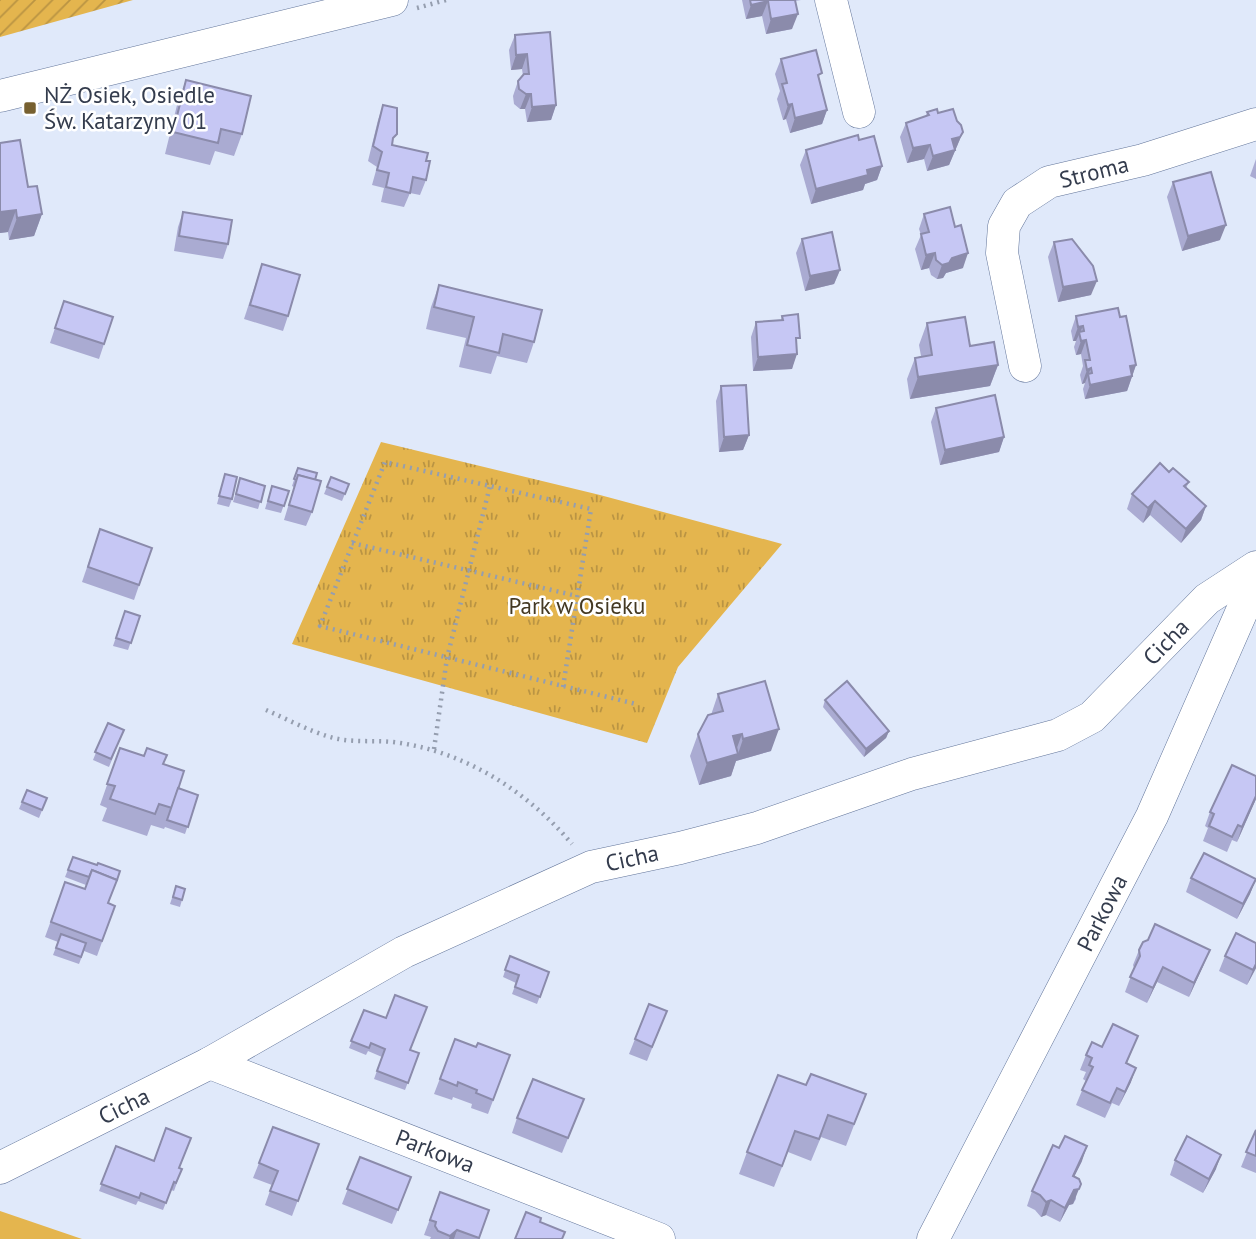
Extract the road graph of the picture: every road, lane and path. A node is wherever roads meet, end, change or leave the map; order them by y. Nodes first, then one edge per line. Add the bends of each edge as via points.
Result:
1 (392, 0) edge
2 (831, 0) edge
3 (0, 96) edge
4 (859, 112) dead end
5 (1256, 124) edge
6 (1025, 366) dead end
7 (490, 486) junction
8 (352, 543) junction
9 (1256, 567) edge
10 (469, 571) junction
11 (1256, 579) edge
12 (577, 596) junction
13 (447, 658) junction
14 (564, 687) junction
15 (636, 704) dead end
16 (266, 710) dead end
17 (434, 748) junction
18 (591, 867) junction
19 (210, 1063) junction
20 (0, 1168) edge
21 (659, 1239) edge
22 (933, 1239) edge

1 - 3 street
2 - 4 street
5 - 6 street, Stroma via 1143,160 1049,182 1017,203 1004,226 1002,253
7 - 8 path via 385,462
7 - 10 path
7 - 12 path via 591,509
8 - 10 path
8 - 13 path via 320,626
9 - 18 street, Cicha via 1207,599 1092,717 1058,736 912,774 757,828
10 - 12 path
10 - 13 path
11 - 22 street, Parkowa via 1152,816
12 - 14 path
13 - 14 path
13 - 17 path
14 - 15 path
16 - 17 path via 330,737
17 - 18 path via 474,765 528,802
18 - 19 street, Cicha via 404,952
19 - 20 street, Cicha
19 - 21 street, Parkowa

